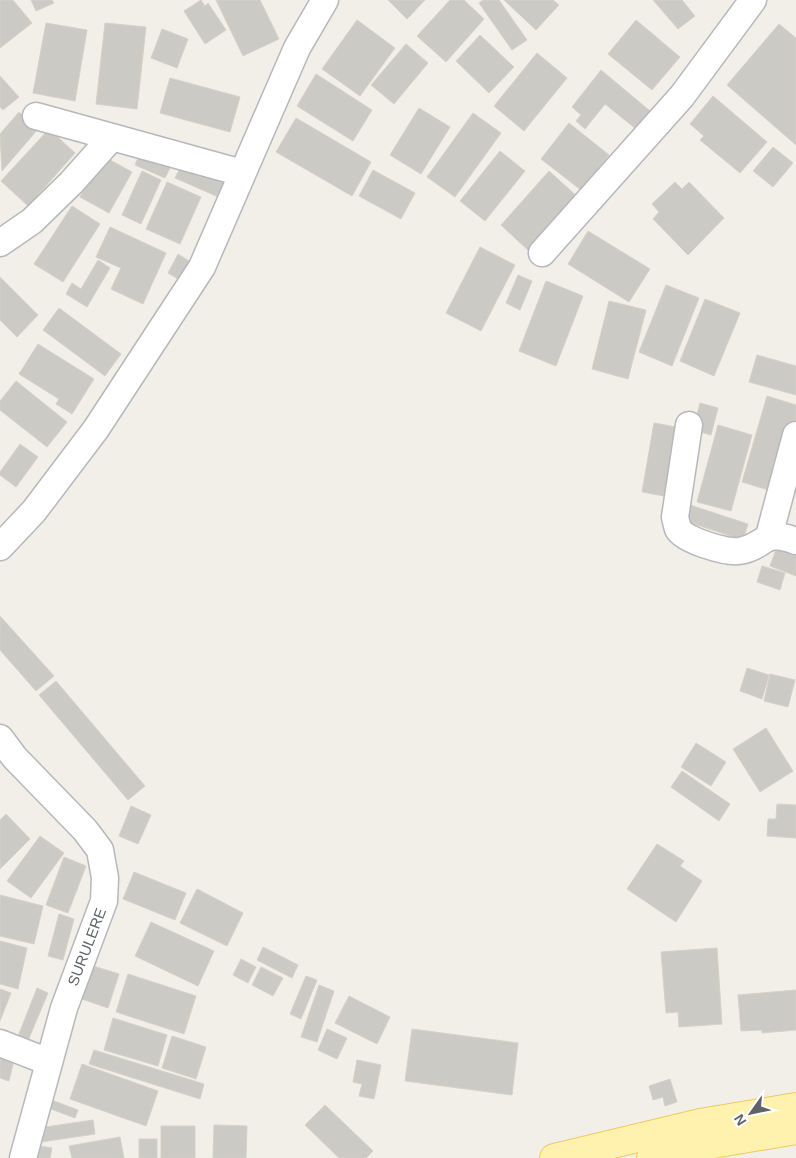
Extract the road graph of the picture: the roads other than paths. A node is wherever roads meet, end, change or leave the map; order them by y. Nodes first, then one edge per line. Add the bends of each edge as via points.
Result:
1 (325, 0) edge
2 (753, 0) edge
3 (36, 116) dead end
4 (112, 137) junction
5 (242, 173) junction
6 (0, 243) edge
7 (542, 253) dead end
8 (689, 425) dead end
9 (796, 435) edge
10 (769, 536) junction
11 (796, 541) edge
12 (0, 547) edge
13 (0, 738) edge
14 (0, 1043) edge
15 (49, 1062) junction
16 (796, 1107) edge
17 (796, 1130) edge
18 (23, 1158) edge
19 (554, 1158) edge
20 (651, 1158) edge

1 - 5 street via 298,48
2 - 7 street via 682,96
3 - 4 street
4 - 5 street
4 - 6 street via 32,221
5 - 12 street via 202,267 96,429 34,511
8 - 10 street via 675,517 678,530 716,548 738,552
9 - 10 street
10 - 11 street via 781,535
13 - 15 street, SURULERE via 14,758 85,830 100,850 105,878 104,902 64,1008
14 - 15 street
15 - 18 street, SURULERE
16 - 19 main road via 700,1123
17 - 20 main road

